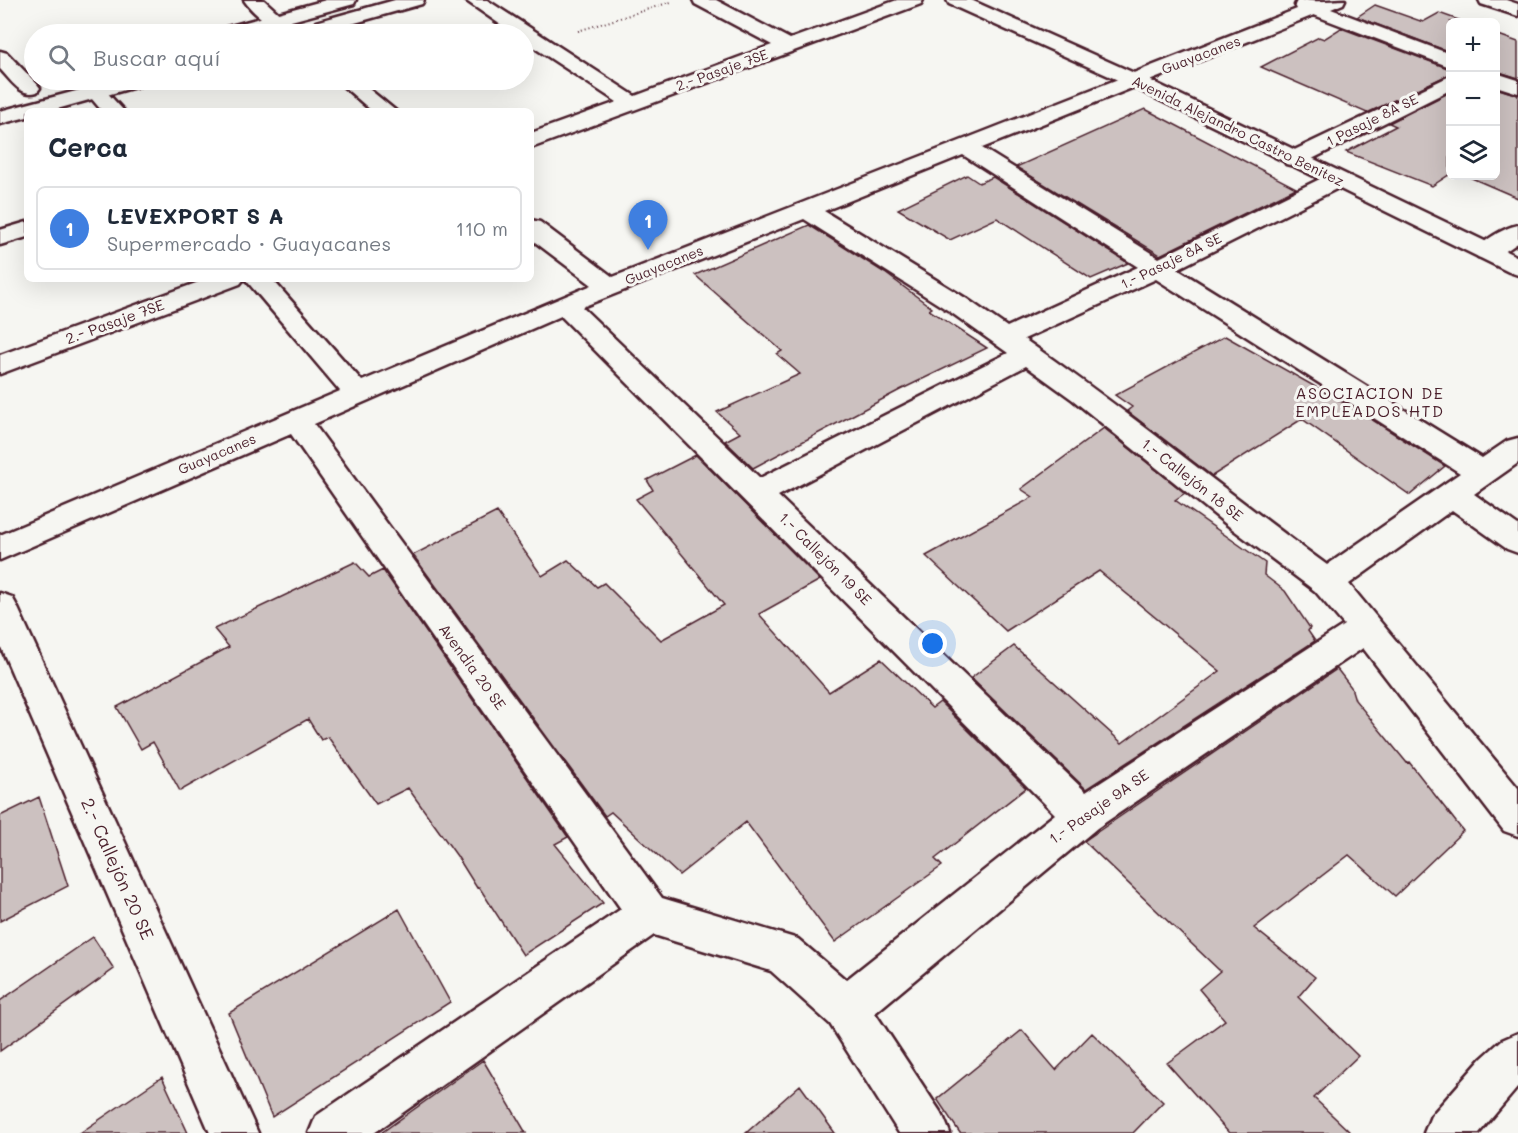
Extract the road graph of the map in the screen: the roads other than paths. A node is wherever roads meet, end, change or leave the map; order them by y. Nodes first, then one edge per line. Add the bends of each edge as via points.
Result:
1 (253, 0) edge
2 (347, 0) edge
3 (415, 0) edge
4 (474, 0) edge
5 (702, 0) edge
6 (914, 0) edge
7 (956, 0) edge
8 (1488, 0) edge
9 (1315, 3) edge
10 (1518, 10) edge
11 (277, 20) junction
12 (262, 24) edge
13 (331, 24) edge
14 (511, 24) edge
15 (534, 39) edge
16 (788, 46) junction
17 (0, 57) edge
18 (1446, 59) edge
19 (1500, 80) edge
20 (1136, 81) junction
21 (24, 82) edge
22 (1446, 84) edge
23 (1518, 87) edge
24 (24, 90) edge
25 (103, 90) edge
26 (359, 90) edge
27 (96, 92) junction
28 (10, 94) dead end
29 (632, 103) junction
30 (37, 108) edge
31 (110, 108) edge
32 (381, 108) edge
33 (24, 112) edge
34 (0, 118) edge
35 (534, 140) edge
36 (965, 147) junction
37 (1294, 159) junction
38 (1336, 180) junction
39 (804, 209) junction
40 (534, 229) edge
41 (24, 230) edge
42 (1518, 232) edge
43 (0, 238) edge
44 (1487, 252) junction
45 (1518, 267) edge
46 (1156, 268) junction
47 (223, 282) edge
48 (261, 282) edge
49 (610, 287) junction
50 (565, 305) junction
51 (1016, 346) junction
52 (0, 365) edge
53 (357, 393) junction
54 (296, 420) junction
55 (1518, 448) edge
56 (1483, 473) junction
57 (758, 493) junction
58 (1452, 495) junction
59 (1518, 541) edge
60 (0, 548) edge
61 (1327, 582) junction
62 (0, 606) edge
63 (1367, 628) junction
64 (1083, 815) junction
65 (1518, 818) edge
66 (649, 914) junction
67 (846, 1008) junction
68 (1518, 1056) edge
69 (234, 1133) edge
70 (333, 1133) edge
71 (926, 1133) edge
72 (1448, 1133) edge

1 - 11 street
2 - 11 street
3 - 13 street
4 - 14 street
5 - 16 street
6 - 16 street, 2.- Pasaje 7SE
7 - 20 street, Avenida Alejandro Castro Benitez
8 - 10 street
9 - 18 street
9 - 20 street, Guayacanes
11 - 12 street
15 - 29 street
16 - 29 street, 2.- Pasaje 7SE
17 - 21 street
19 - 23 street
20 - 36 street, Guayacanes
20 - 37 street, Avenida Alejandro Castro Benitez
22 - 37 street, 1 Pasaje 8A SE
24 - 28 street
25 - 27 street
26 - 32 street
27 - 30 street
27 - 31 street
29 - 35 street, 2.- Pasaje 7SE
33 - 34 street
36 - 39 street, Guayacanes
36 - 46 street
37 - 38 street, Avenida Alejandro Castro Benitez
38 - 44 street, Avenida Alejandro Castro Benitez
38 - 46 street, 1.- Pasaje 8A SE
39 - 49 street, Guayacanes
39 - 51 street, 1.- Callejón 18 SE
40 - 49 street
41 - 43 street
42 - 44 street
44 - 45 street, Avenida Alejandro Castro Benitez
46 - 51 street, 1.- Pasaje 8A SE
46 - 56 street
47 - 52 street, 2.- Pasaje 7SE
48 - 53 street
49 - 50 street, Guayacanes
50 - 53 street, Guayacanes
50 - 57 street, 1.- Callejón 19 SE
51 - 57 street, 1.- Pasaje 8A SE
51 - 61 street, 1.- Callejón 18 SE via 1083,393
53 - 54 street, Guayacanes
54 - 60 street, Guayacanes
54 - 66 street, Avendia 20 SE
55 - 56 street
56 - 58 street
57 - 64 street, 1.- Callejón 19 SE
58 - 59 street
58 - 61 street
61 - 63 street, 1.- Callejón 18 SE
62 - 69 street, 2.- Callejón 20 SE
63 - 64 street, 1.- Pasaje 9A SE
63 - 65 street, 1.- Callejón 18 SE
64 - 67 street, 1.- Pasaje 9A SE
66 - 67 street via 783,954
66 - 70 street
67 - 71 street
68 - 72 street

